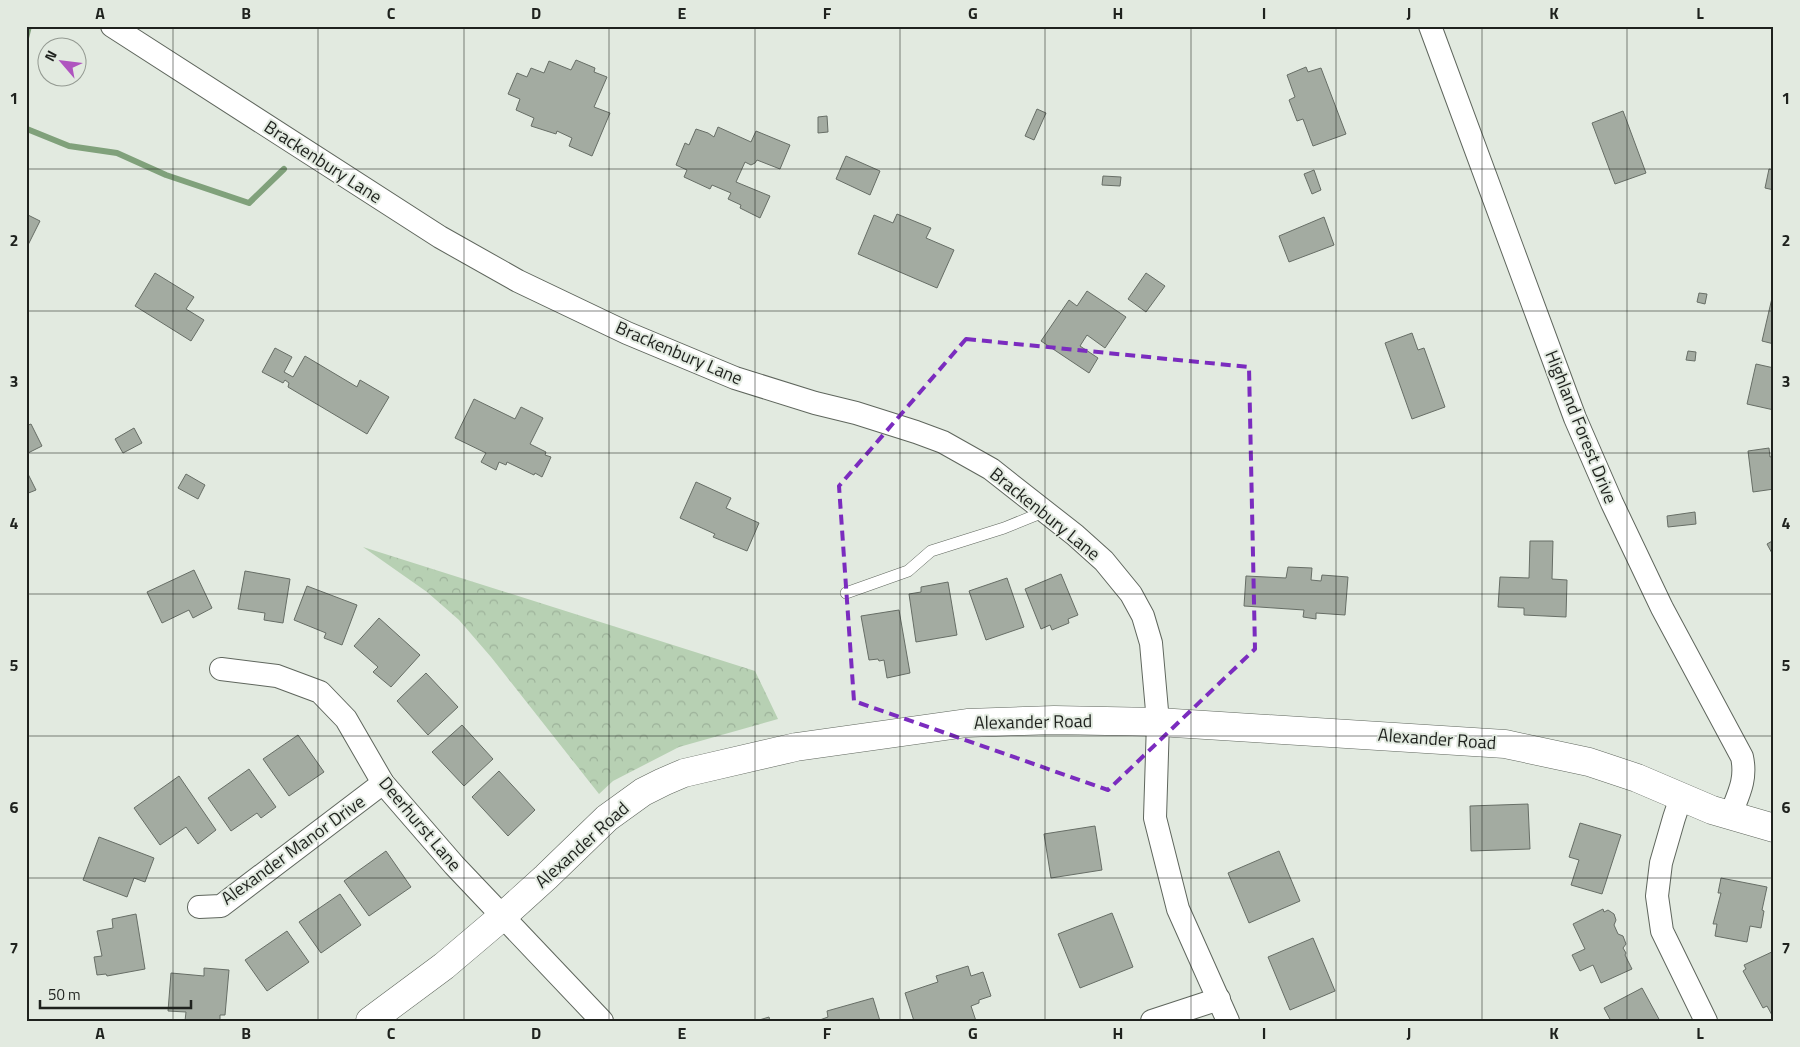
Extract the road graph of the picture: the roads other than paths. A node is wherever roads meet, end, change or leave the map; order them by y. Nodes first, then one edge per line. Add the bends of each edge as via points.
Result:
1 (112, 26) edge
2 (1430, 26) edge
3 (1046, 511) junction
4 (846, 593) dead end
5 (221, 669) dead end
6 (1158, 722) junction
7 (383, 783) junction
8 (1681, 797) junction
9 (1730, 816) junction
10 (1774, 828) edge
11 (199, 907) dead end
12 (503, 916) junction
13 (1219, 999) junction
14 (370, 1021) edge
15 (602, 1021) edge
16 (1152, 1021) edge
17 (1228, 1021) edge
18 (1706, 1021) edge

1 - 3 street, Brackenbury Lane via 440,237 518,281 735,378 944,442 991,469
2 - 9 street, Highland Forest Drive via 1575,418 1662,608 1742,757 1744,781
3 - 4 lane via 931,551 908,571
3 - 6 street, Brackenbury Lane via 1104,562 1131,594 1143,616 1151,643
5 - 7 street, Deerhurst Lane via 277,676 320,692 346,719
6 - 8 street, Alexander Road via 1505,744 1588,762
6 - 12 street, Alexander Road via 1054,720 968,723 796,747 684,773 643,792 606,818
6 - 13 street, Brackenbury Lane via 1155,818 1178,910
7 - 11 street, Alexander Manor Drive via 221,906
7 - 12 street, Deerhurst Lane
8 - 9 street, Alexander Road
8 - 18 street via 1661,863 1657,896 1662,931
9 - 10 street, Alexander Road
12 - 14 street, Alexander Road via 444,966
12 - 15 street, Deerhurst Lane
13 - 16 street
13 - 17 street, Brackenbury Lane

